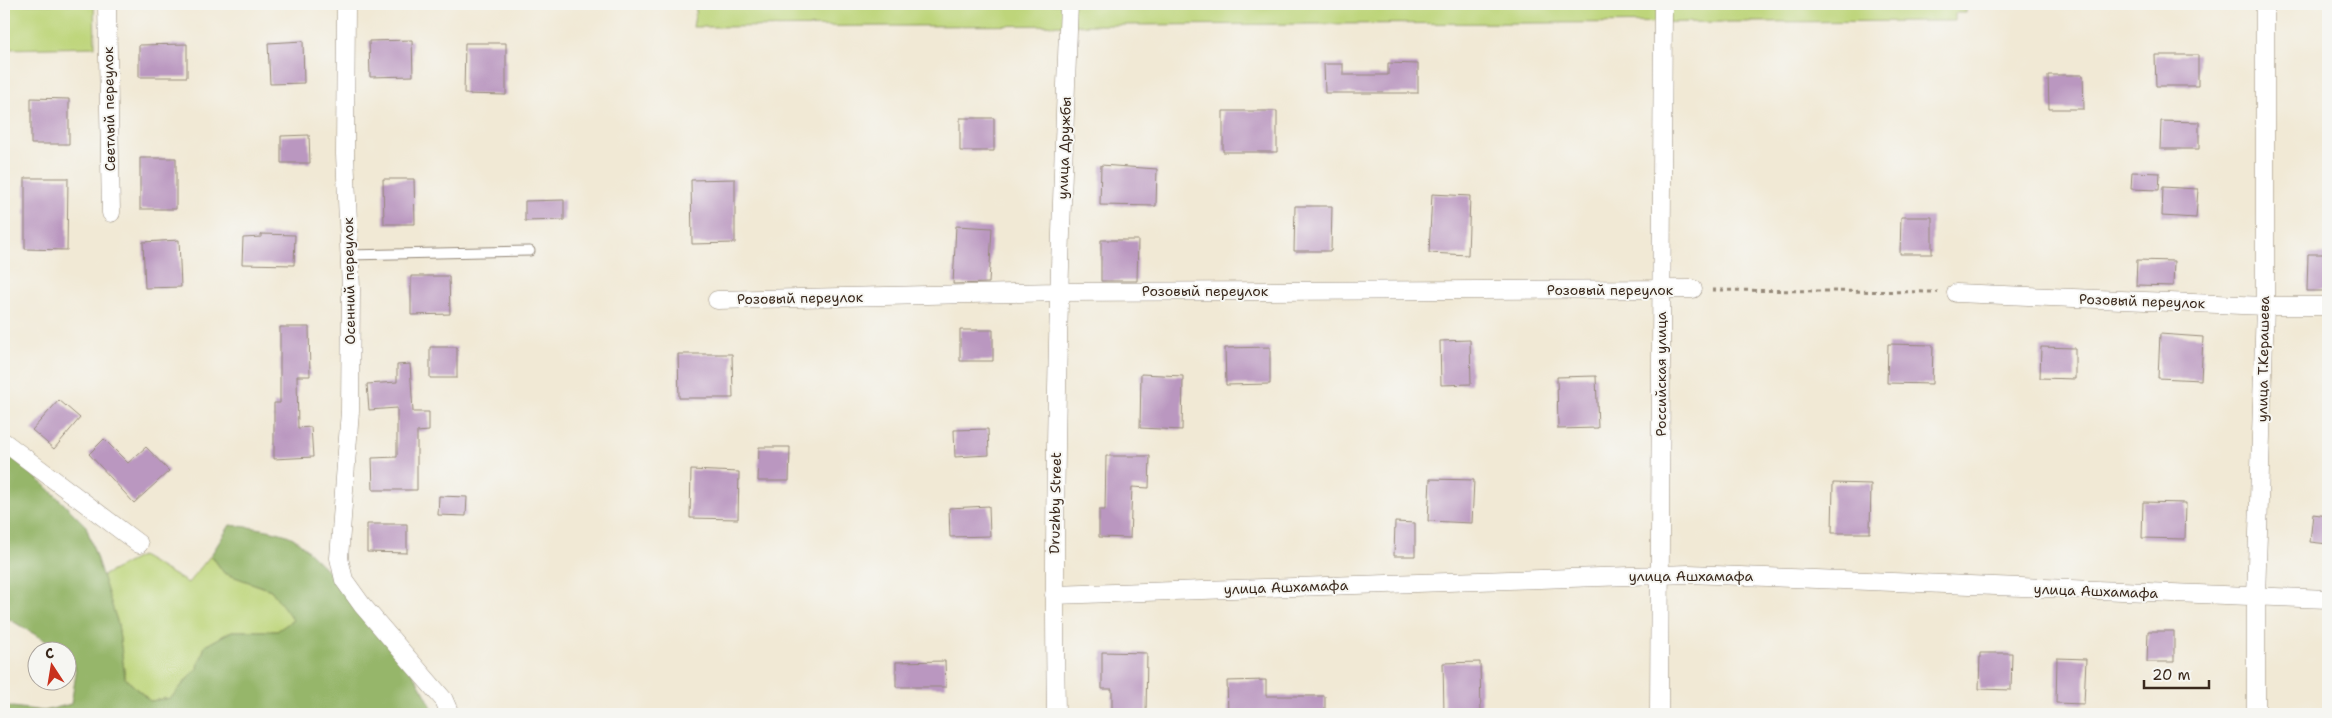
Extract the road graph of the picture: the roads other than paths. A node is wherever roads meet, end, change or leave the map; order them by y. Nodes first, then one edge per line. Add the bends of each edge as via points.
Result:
1 (107, 4) edge
2 (346, 4) edge
3 (1069, 4) edge
4 (1662, 4) edge
5 (2265, 4) edge
6 (111, 213) dead end
7 (530, 251) dead end
8 (350, 254) junction
9 (1661, 289) junction
10 (1693, 290) road end
11 (1058, 292) junction
12 (1956, 293) road end
13 (717, 300) dead end
14 (2265, 306) junction
15 (2328, 306) edge
16 (4, 442) edge
17 (139, 544) dead end
18 (1659, 575) junction
19 (1054, 595) junction
20 (2256, 598) junction
21 (2328, 599) edge
22 (450, 714) edge
23 (1056, 714) edge
24 (1659, 714) edge
25 (2256, 714) edge

1 - 6 street, Светлый переулок
2 - 8 street, Осенний переулок via 345,154
3 - 11 street, улица Дружбы
4 - 9 street, Российская улица
5 - 14 street, улица Т.Керашева
7 - 8 lane
8 - 22 street, Осенний переулок via 350,411 339,558 344,580 444,700
9 - 10 street, Розовый переулок
9 - 11 street, Розовый переулок
9 - 18 street, Российская улица
11 - 13 street, Розовый переулок
11 - 19 street, Druzhby Street
12 - 14 street, Розовый переулок
14 - 15 street, Розовый переулок
14 - 20 street, улица Т.Керашева
16 - 17 street
18 - 19 street, улица Ашхамафа
18 - 20 street, улица Ашхамафа
18 - 24 street, Российская улица
19 - 23 street, Druzhby Street
20 - 21 street, улица Ашхамафа
20 - 25 street, улица Т.Керашева

